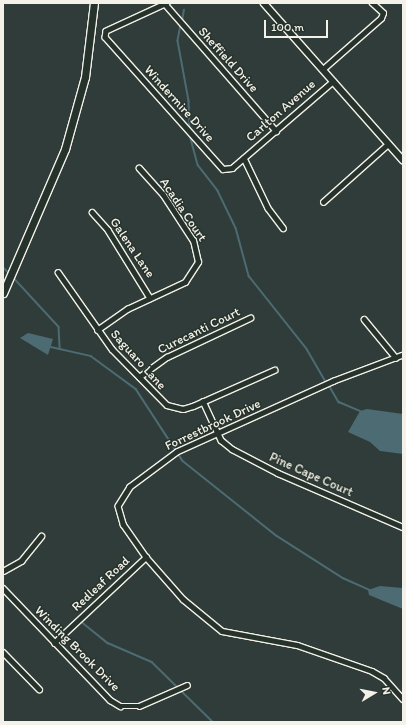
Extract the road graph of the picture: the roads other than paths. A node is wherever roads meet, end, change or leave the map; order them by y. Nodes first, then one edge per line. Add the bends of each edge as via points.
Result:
1 (94, 3) edge
2 (166, 3) edge
3 (264, 3) edge
4 (372, 3) edge
5 (322, 69) junction
6 (333, 81) junction
7 (276, 131) junction
8 (388, 144) junction
9 (244, 158) junction
10 (403, 160) edge
11 (139, 168) dead end
12 (323, 202) dead end
13 (92, 212) dead end
14 (283, 228) dead end
15 (58, 272) dead end
16 (3, 293) edge
17 (150, 298) junction
18 (250, 318) dead end
19 (364, 319) dead end
20 (96, 330) junction
21 (403, 355) edge
22 (396, 358) junction
23 (274, 370) dead end
24 (139, 377) junction
25 (204, 402) junction
26 (217, 433) junction
27 (403, 527) edge
28 (41, 536) dead end
29 (146, 557) junction
30 (3, 571) edge
31 (3, 588) edge
32 (54, 643) junction
33 (3, 652) edge
34 (187, 685) dead end
35 (39, 689) dead end
36 (403, 699) edge

1 - 16 main road via 85,77 65,149
2 - 7 street, Sheffield Drive
2 - 9 street, Windermire Drive via 104,34 107,40 220,167 232,168
3 - 5 street
4 - 5 street, Carlton Avenue via 383,13 381,18
5 - 6 street
6 - 7 street, Carlton Avenue
6 - 8 street
7 - 9 street, Carlton Avenue
8 - 10 street
8 - 12 street
9 - 14 street via 268,208
11 - 17 street, Acadia Court via 163,195 198,249 198,262 193,274 185,282
13 - 17 street, Galena Lane via 108,230
15 - 20 street, Saguaro Lane
17 - 20 street, Acadia Court
18 - 24 street, Curecanti Court via 167,357
19 - 22 street
20 - 24 street, Saguaro Lane
21 - 22 street, Forrestbrook Drive
22 - 26 street, Forrestbrook Drive via 334,381
23 - 25 street, Saguaro Lane
24 - 25 street, Saguaro Lane via 156,397 174,408
25 - 26 street, Pine Cape Court
26 - 27 street, Pine Cape Court via 225,445 261,466
26 - 29 street, Forrestbrook Drive via 168,458 120,499 119,514
28 - 30 street via 21,561
29 - 32 street, Redleaf Road
29 - 36 street, Forrestbrook Drive via 183,599 222,631 297,646 372,671 384,678
31 - 32 street, Winding Brook Drive
32 - 34 street, Winding Brook Drive via 96,687 120,706 139,706
33 - 35 street

